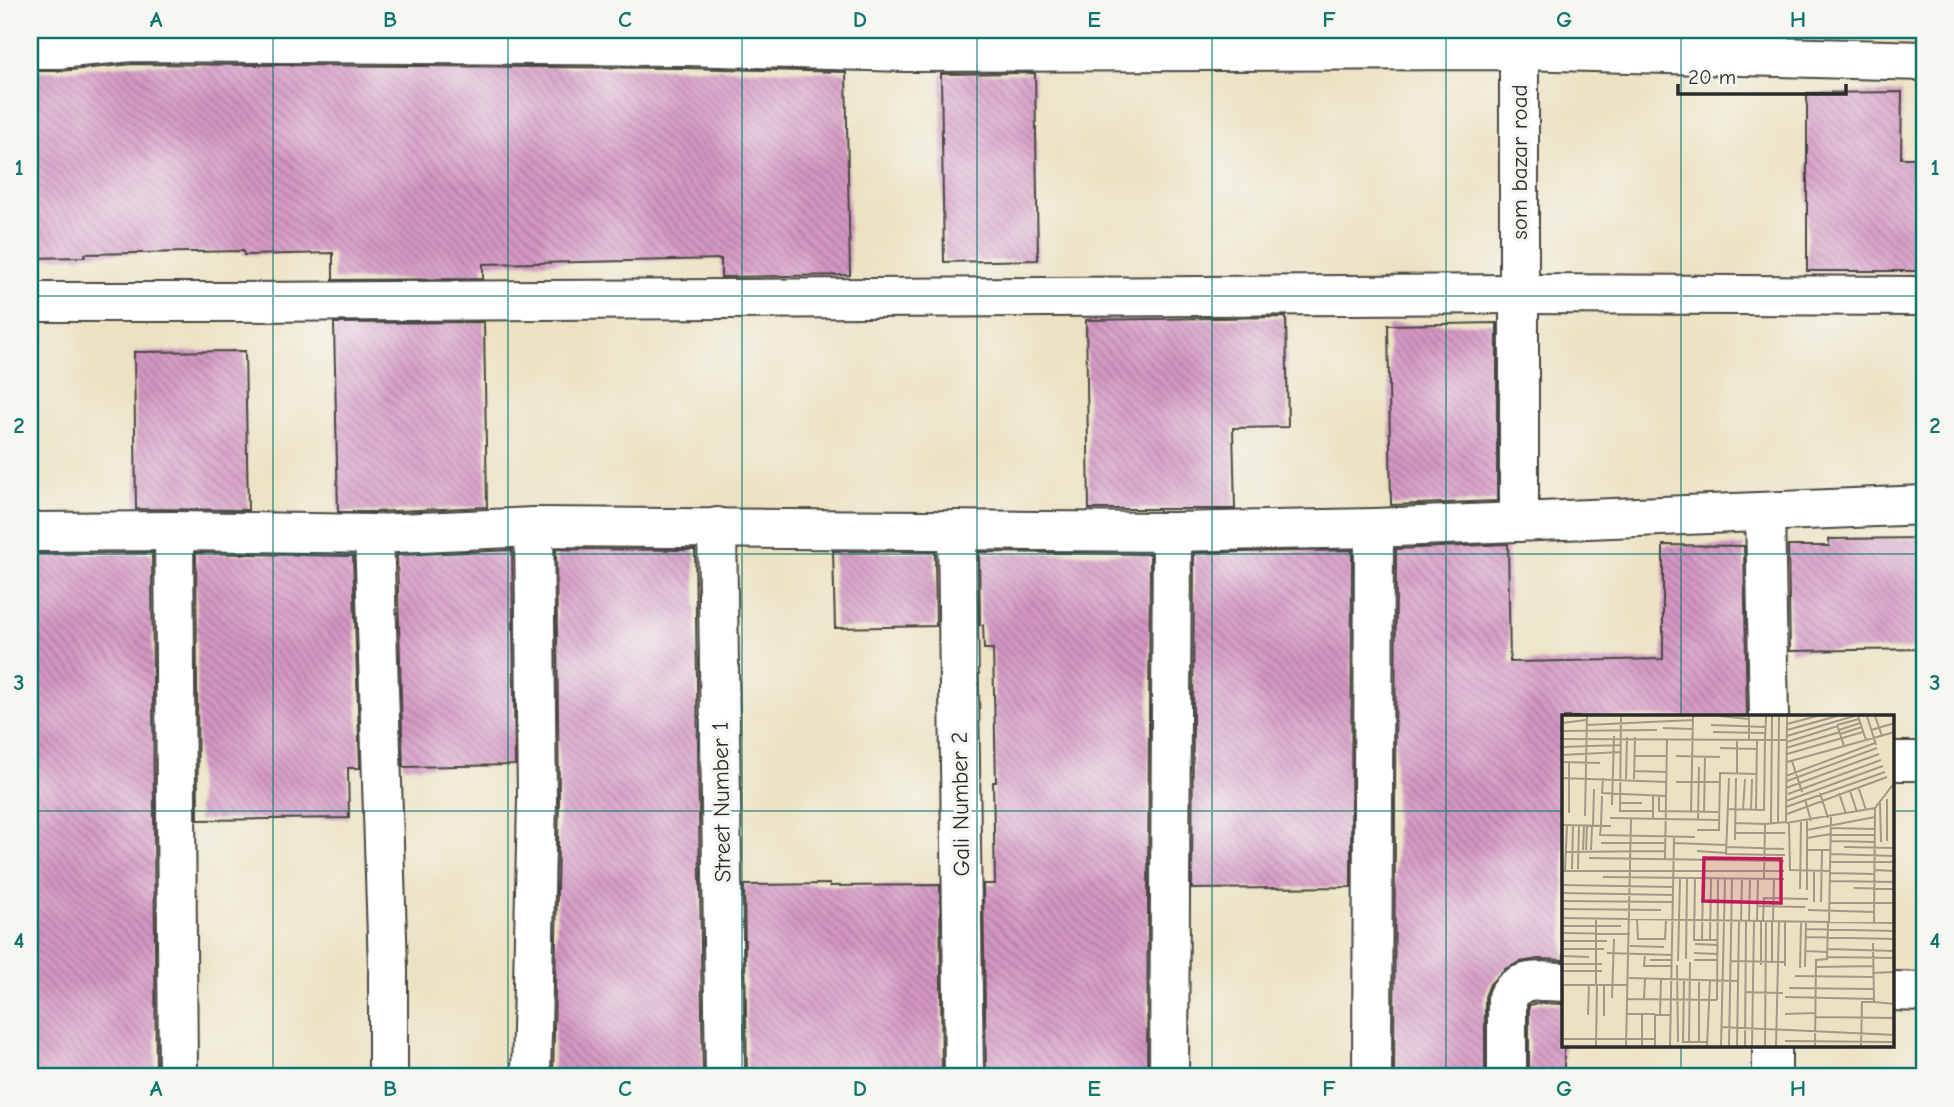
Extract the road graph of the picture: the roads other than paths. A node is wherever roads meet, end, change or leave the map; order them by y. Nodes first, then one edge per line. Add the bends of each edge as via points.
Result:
1 (1519, 40) edge
2 (30, 49) edge
3 (1924, 61) edge
4 (1520, 294) junction
5 (1924, 296) edge
6 (30, 302) edge
7 (1924, 505) edge
8 (1765, 512) junction
9 (1519, 522) junction
10 (534, 527) junction
11 (717, 527) junction
12 (1374, 528) junction
13 (957, 530) junction
14 (174, 531) junction
15 (30, 532) edge
16 (1172, 532) junction
17 (374, 534) junction
18 (1769, 715) edge
19 (1895, 761) edge
20 (1924, 761) edge
21 (1562, 982) edge
22 (1895, 991) edge
23 (1924, 992) edge
24 (1772, 1048) edge
25 (177, 1077) edge
26 (388, 1077) edge
27 (531, 1077) edge
28 (725, 1077) edge
29 (964, 1077) edge
30 (1170, 1077) edge
31 (1372, 1077) edge
32 (1507, 1077) edge
33 (1772, 1077) edge

1 - 2 street via 907,52 146,42
1 - 3 street
1 - 4 street, som bazar road
4 - 5 street
4 - 6 street
4 - 9 street, som bazar road
7 - 8 street
8 - 9 street
8 - 18 street
9 - 12 street
10 - 11 street
10 - 17 street
10 - 27 street via 537,799
11 - 13 street
11 - 28 street, Street Number 1
12 - 16 street
12 - 31 street
13 - 16 street
13 - 29 street, Gali Number 2
14 - 15 street
14 - 17 street
14 - 25 street
16 - 30 street
17 - 26 street
19 - 20 street
21 - 32 street via 1532,981 1512,989 1507,998
22 - 23 street
24 - 33 street

